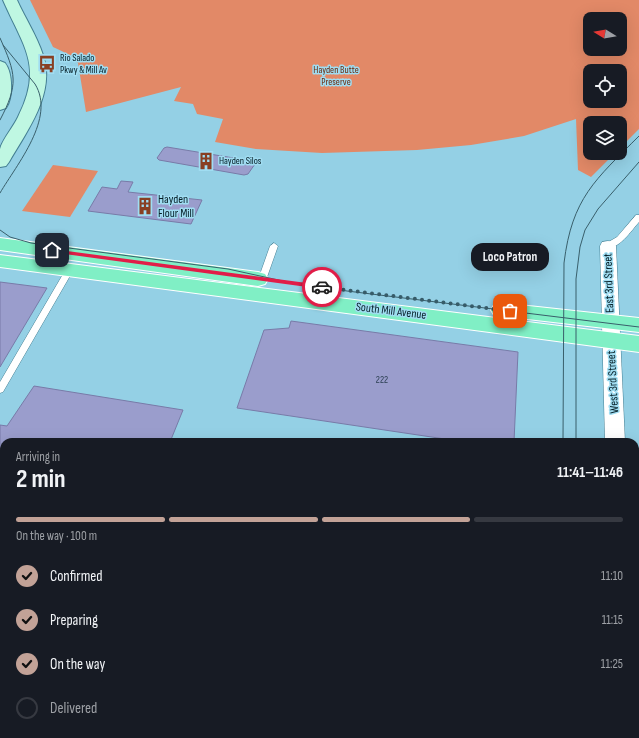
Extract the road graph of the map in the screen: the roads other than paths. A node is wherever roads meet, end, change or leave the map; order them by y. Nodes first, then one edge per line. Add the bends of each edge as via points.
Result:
1 (10, 0) edge
2 (0, 66) edge
3 (0, 105) edge
4 (0, 162) edge
5 (639, 217) edge
6 (0, 244) edge
7 (274, 246) dead end
8 (608, 246) joint
9 (0, 261) edge
10 (70, 270) junction
11 (262, 280) junction
12 (639, 325) edge
13 (611, 330) junction
14 (639, 344) edge
15 (0, 390) edge
16 (615, 438) edge

1 - 4 main road via 36,56 39,83 26,116
2 - 3 main road via 3,84
5 - 8 lane via 620,239
6 - 11 main road, South Mill Avenue
7 - 11 lane
8 - 13 street, East 3rd Street
9 - 10 main road, South Mill Avenue
10 - 13 main road, South Mill Avenue
10 - 15 lane
11 - 13 main road, South Mill Avenue via 522,313
12 - 13 main road, South Mill Avenue
13 - 14 main road, South Mill Avenue
13 - 16 street, West 3rd Street

